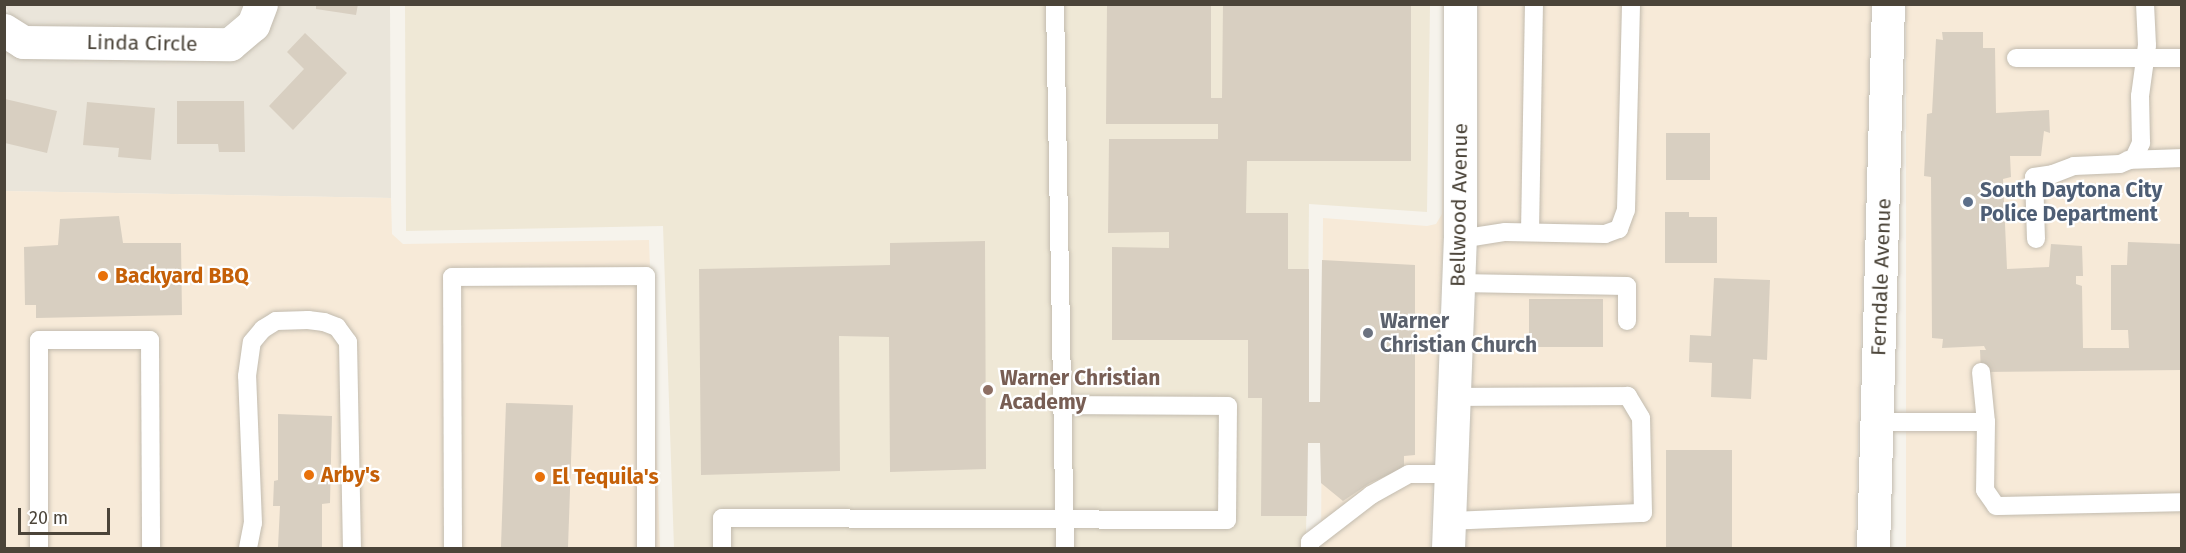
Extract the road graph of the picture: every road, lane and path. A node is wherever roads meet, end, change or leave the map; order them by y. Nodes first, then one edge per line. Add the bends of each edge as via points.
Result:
1 (261, 4) edge
2 (1055, 4) edge
3 (1460, 4) edge
4 (1534, 4) edge
5 (1631, 4) edge
6 (1888, 4) edge
7 (2145, 4) edge
8 (4, 30) edge
9 (2016, 58) dead end
10 (2145, 58) junction
11 (2181, 58) edge
12 (2181, 158) edge
13 (2128, 160) junction
14 (1530, 232) junction
15 (1460, 239) junction
16 (2036, 239) dead end
17 (1459, 283) junction
18 (1627, 321) dead end
19 (1981, 372) dead end
20 (1454, 397) junction
21 (1062, 405) junction
22 (1876, 422) junction
23 (1986, 422) junction
24 (1451, 474) junction
25 (2181, 502) edge
26 (1064, 519) junction
27 (1449, 535) edge
28 (39, 549) edge
29 (151, 549) edge
30 (248, 549) edge
31 (352, 549) edge
32 (453, 549) edge
33 (646, 549) edge
34 (722, 549) edge
35 (1065, 549) edge
36 (1310, 549) edge
37 (1873, 549) edge

1 - 8 street, Linda Circle via 253,25 230,44 23,42
2 - 21 lane
3 - 15 street, Bellwood Avenue
4 - 14 lane
5 - 14 lane via 1626,210 1618,229 1605,234
6 - 22 street, Ferndale Avenue
7 - 10 lane
9 - 10 lane
10 - 11 lane
10 - 13 lane via 2140,96 2141,144 2134,158
12 - 13 lane
13 - 16 lane via 2120,164 2074,166 2034,177
14 - 15 lane
15 - 17 street, Bellwood Avenue
17 - 18 lane via 1627,286
17 - 20 street, Bellwood Avenue
19 - 23 lane
20 - 24 street, Bellwood Avenue
20 - 27 lane via 1628,396 1641,418 1643,513
21 - 26 lane
21 - 26 lane via 1227,406 1227,520
22 - 23 lane
22 - 37 street, Ferndale Avenue
23 - 25 lane via 1985,490 1996,506
24 - 27 street, Bellwood Avenue
24 - 36 lane via 1409,474 1362,502 1310,542
26 - 34 lane via 722,518
26 - 35 lane
28 - 29 lane via 39,340 150,340
30 - 31 lane via 253,524 247,376 252,342 276,321 308,320 337,327 348,342
32 - 33 lane via 452,277 645,276

